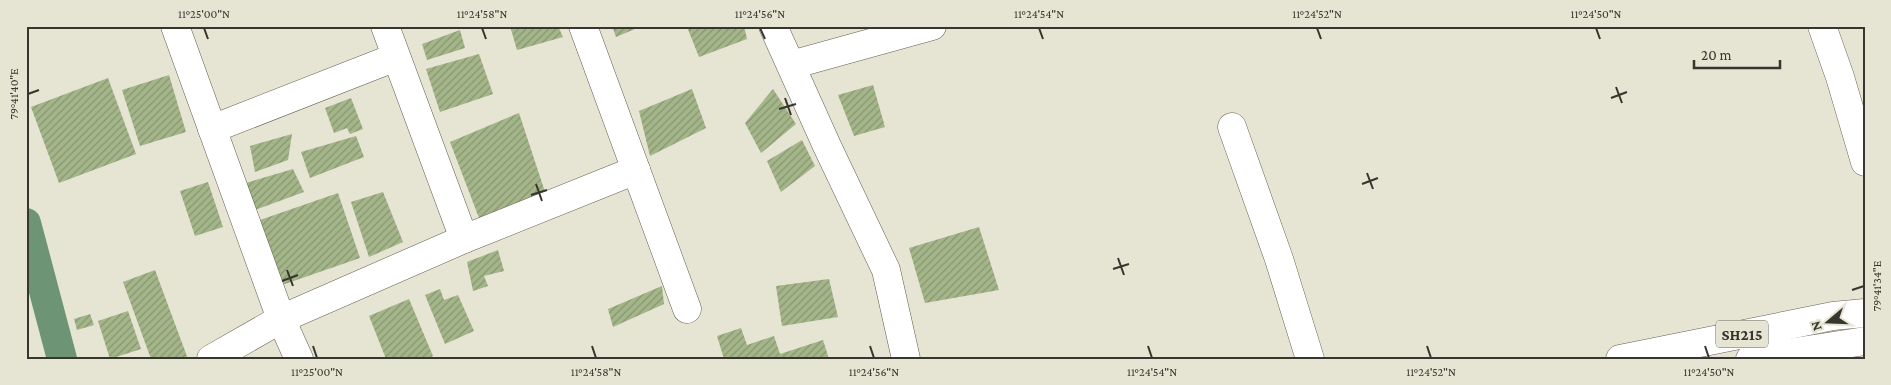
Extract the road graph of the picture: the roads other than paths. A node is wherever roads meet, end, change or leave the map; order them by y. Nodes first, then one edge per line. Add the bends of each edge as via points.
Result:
1 (175, 26) edge
2 (385, 26) edge
3 (583, 26) edge
4 (773, 26) edge
5 (932, 26) edge
6 (1822, 26) edge
7 (396, 58) junction
8 (791, 65) junction
9 (1232, 127) dead end
10 (212, 129) junction
11 (1865, 162) edge
12 (636, 170) junction
13 (464, 239) junction
14 (687, 309) dead end
15 (1865, 313) edge
16 (281, 319) junction
17 (1865, 340) edge
18 (211, 359) edge
19 (299, 359) edge
20 (906, 359) edge
21 (1310, 359) edge
22 (1620, 359) edge
23 (1750, 359) edge

1 - 10 street
2 - 7 street
3 - 12 street
4 - 8 street
5 - 8 street
6 - 11 street
7 - 10 street
7 - 13 street
8 - 20 street via 886,270
9 - 21 street
10 - 16 street
12 - 13 street
12 - 14 street
13 - 16 street
15 - 22 street, SH215 via 1833,316
16 - 18 street
16 - 19 street
17 - 23 street, SH215

